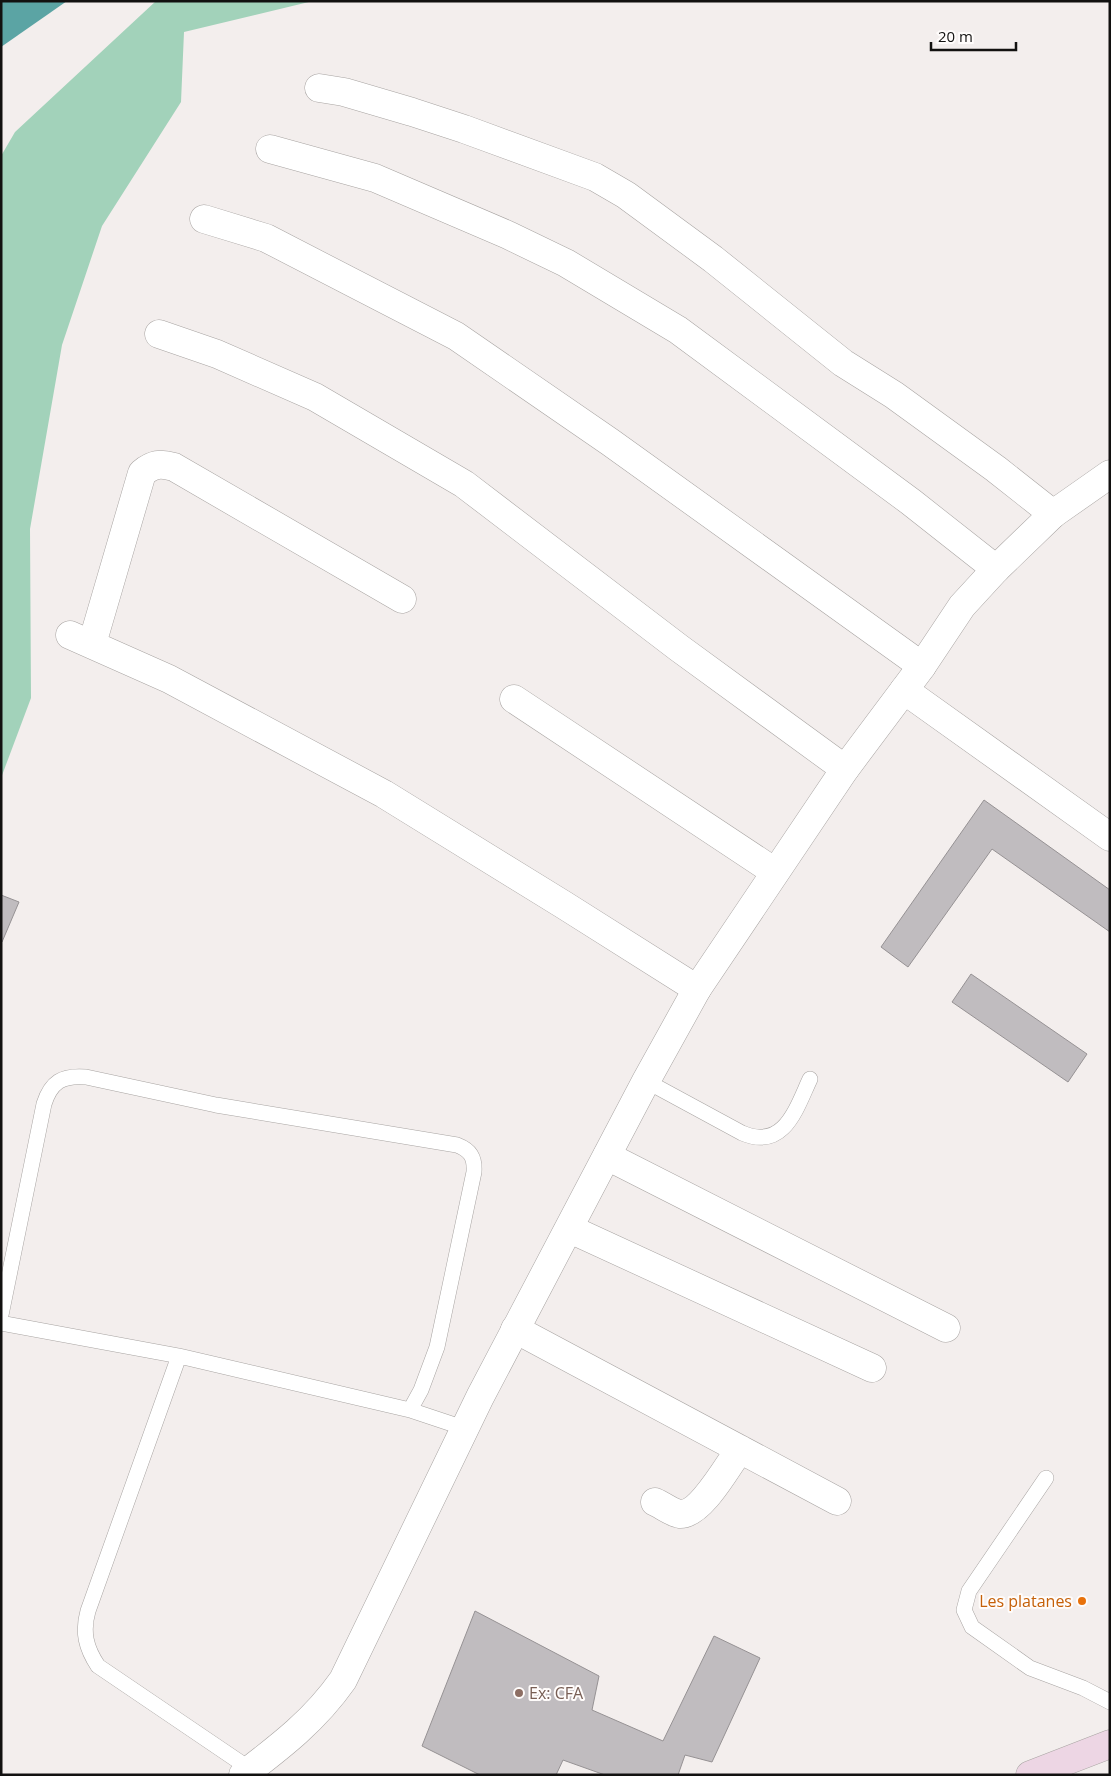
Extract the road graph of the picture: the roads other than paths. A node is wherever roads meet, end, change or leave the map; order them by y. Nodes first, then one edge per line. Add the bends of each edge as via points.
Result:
1 (319, 88) dead end
2 (270, 148) dead end
3 (204, 219) dead end
4 (158, 334) dead end
5 (1110, 474) edge
6 (1053, 514) junction
7 (996, 569) junction
8 (402, 598) dead end
9 (922, 666) junction
10 (904, 690) junction
11 (514, 699) dead end
12 (845, 769) junction
13 (1110, 837) edge
14 (774, 872) junction
15 (697, 989) junction
16 (810, 1079) dead end
17 (646, 1081) junction
18 (607, 1156) junction
19 (570, 1229) junction
20 (1, 1316) edge
21 (1, 1323) edge
22 (946, 1328) dead end
23 (515, 1329) junction
24 (179, 1356) junction
25 (872, 1368) dead end
26 (410, 1410) junction
27 (464, 1428) junction
28 (740, 1449) junction
29 (1046, 1478) dead end
30 (837, 1501) dead end
31 (655, 1502) dead end
32 (1110, 1702) edge
33 (1110, 1744) edge
34 (246, 1773) edge
35 (1030, 1775) edge

1 - 6 street via 412,112 595,176 713,259 843,363 894,395
2 - 7 street via 375,178 566,263 678,330
3 - 9 street via 266,238 456,336
4 - 12 street via 217,354 315,396 464,484 679,648
5 - 6 street
6 - 7 street
7 - 9 street via 962,606
8 - 15 street via 174,467 157,464 142,473 81,640 170,679 384,794
9 - 10 street
10 - 12 street
10 - 13 street
11 - 14 street
12 - 14 street
14 - 15 street
15 - 17 street
16 - 17 lane via 786,1126 760,1138 742,1133
17 - 18 street
18 - 19 street
18 - 22 street
19 - 23 street
19 - 25 street
20 - 26 lane via 44,1104 54,1084 63,1078 86,1076 216,1105 457,1145 472,1154 474,1172 437,1347
21 - 24 lane
23 - 27 street
23 - 28 street
24 - 26 lane
24 - 34 lane via 88,1611 84,1625 85,1640 98,1666
26 - 27 lane
27 - 34 street via 343,1680 300,1730
28 - 30 street
28 - 31 street via 707,1495 688,1513 678,1514
29 - 32 lane via 969,1591 964,1610 972,1627 1030,1668 1084,1688
33 - 35 main road

